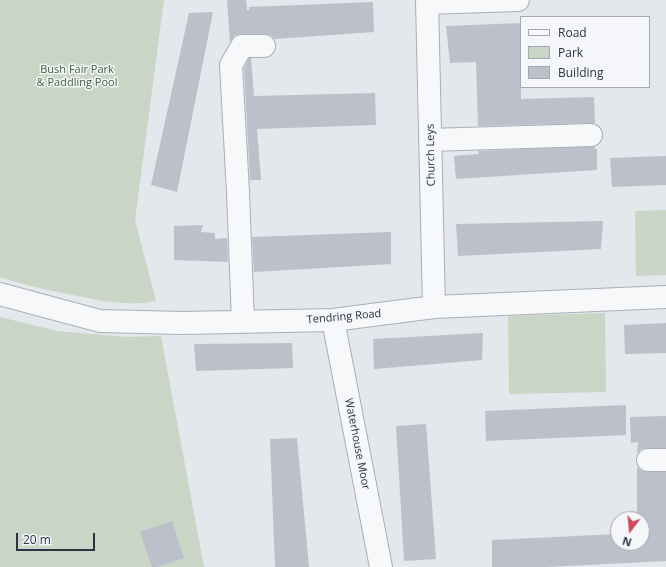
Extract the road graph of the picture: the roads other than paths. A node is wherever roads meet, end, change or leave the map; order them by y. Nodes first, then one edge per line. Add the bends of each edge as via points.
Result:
1 (518, 0) edge
2 (427, 2) edge
3 (264, 46) dead end
4 (591, 135) dead end
5 (430, 140) junction
6 (0, 294) edge
7 (666, 297) edge
8 (434, 307) junction
9 (333, 320) junction
10 (243, 322) junction
11 (380, 567) edge

1 - 2 street, Church Leys
2 - 5 street, Church Leys
3 - 10 street via 242,46 231,65
4 - 5 street
5 - 8 street, Church Leys
6 - 10 street, Tendring Road via 100,321
7 - 8 street, Tendring Road
8 - 9 street, Tendring Road
9 - 10 street, Tendring Road
9 - 11 street, Waterhouse Moor

